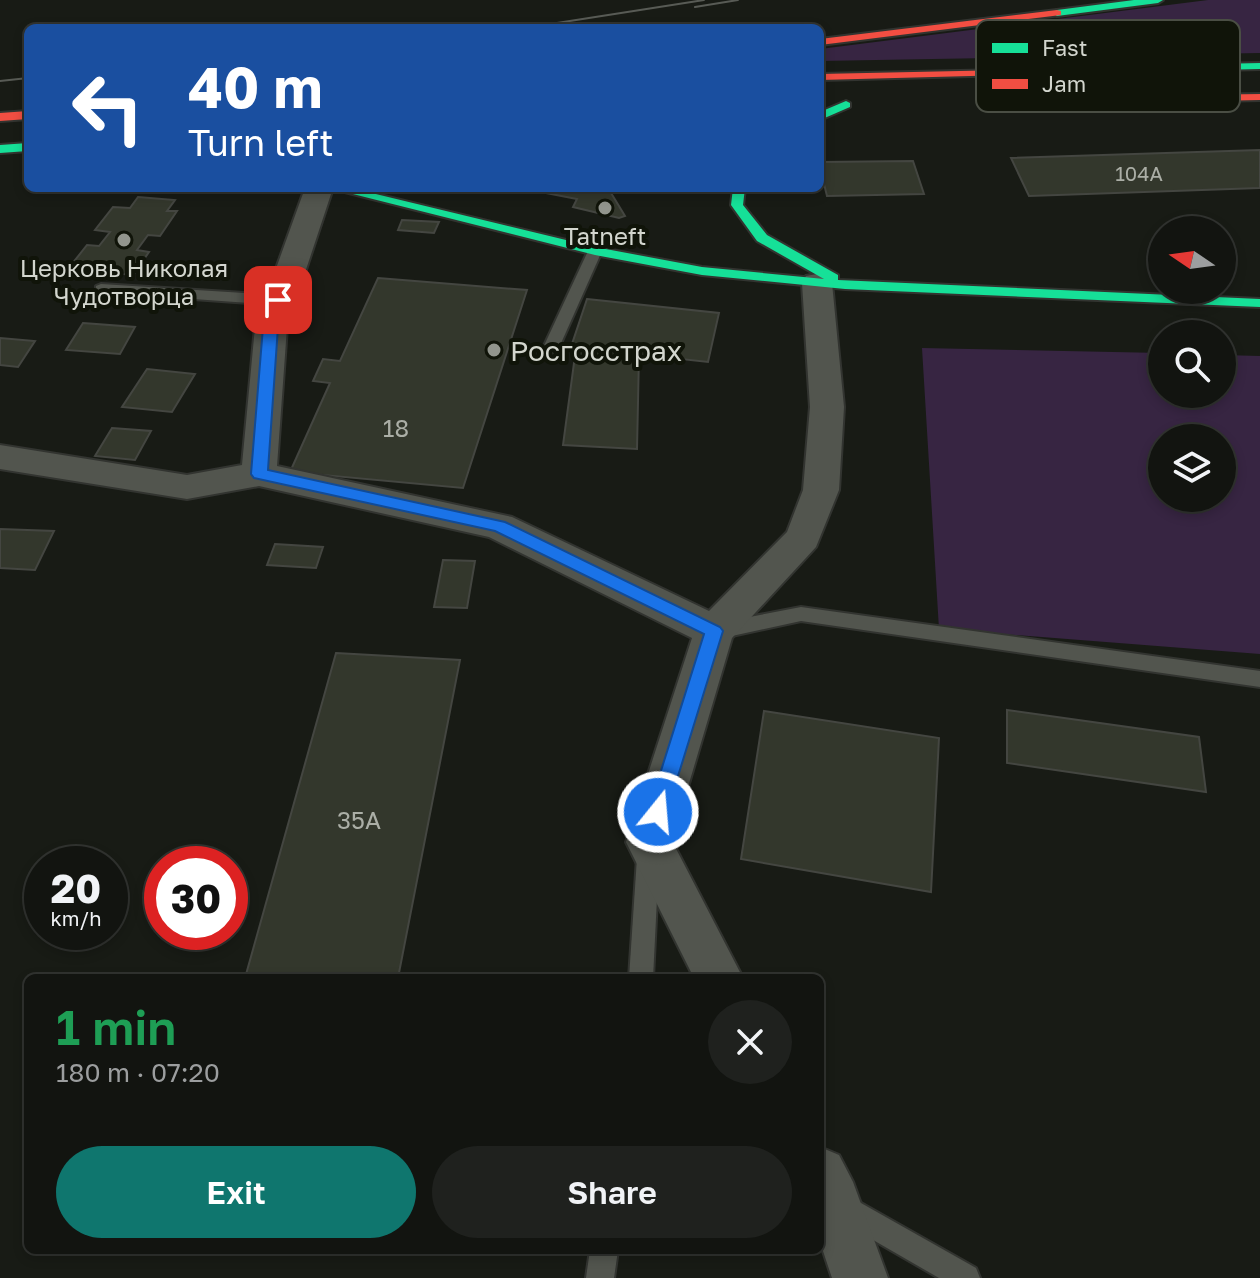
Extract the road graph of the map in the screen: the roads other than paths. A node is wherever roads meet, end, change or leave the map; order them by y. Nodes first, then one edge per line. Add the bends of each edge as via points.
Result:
1 (1158, 0) edge
2 (997, 20) edge
3 (976, 23) edge
4 (824, 42) edge
5 (1240, 66) edge
6 (1260, 66) edge
7 (976, 73) edge
8 (824, 77) edge
9 (1240, 97) edge
10 (1260, 97) edge
11 (972, 102) dead end
12 (976, 102) edge
13 (824, 106) edge
14 (24, 115) edge
15 (824, 115) edge
16 (0, 117) edge
17 (24, 147) edge
18 (0, 149) edge
19 (318, 192) edge
20 (352, 192) edge
21 (739, 192) edge
22 (595, 251) junction
23 (831, 284) junction
24 (101, 289) dead end
25 (278, 300) junction
26 (1260, 303) edge
27 (550, 350) dead end
28 (0, 457) edge
29 (259, 474) junction
30 (714, 631) junction
31 (1260, 679) edge
32 (649, 842) junction
33 (641, 974) edge
34 (717, 974) edge
35 (827, 1188) edge
36 (603, 1254) edge
37 (600, 1278) edge
38 (860, 1278) edge
39 (966, 1278) edge

1 - 2 main road
3 - 4 main road
5 - 6 main road
7 - 8 main road
9 - 10 main road
11 - 12 main road
13 - 15 main road via 854,105
14 - 16 main road
17 - 18 main road
19 - 25 street
20 - 22 main road
21 - 23 main road via 737,205 762,238
22 - 23 main road via 702,271
22 - 27 lane
23 - 26 main road
23 - 30 street via 821,490 803,538
24 - 25 lane
25 - 29 street via 271,327
28 - 29 street via 187,487
29 - 30 street via 499,526
30 - 31 lane via 801,614
30 - 32 street
32 - 33 lane
32 - 34 street
35 - 38 street
35 - 39 lane
36 - 37 lane

